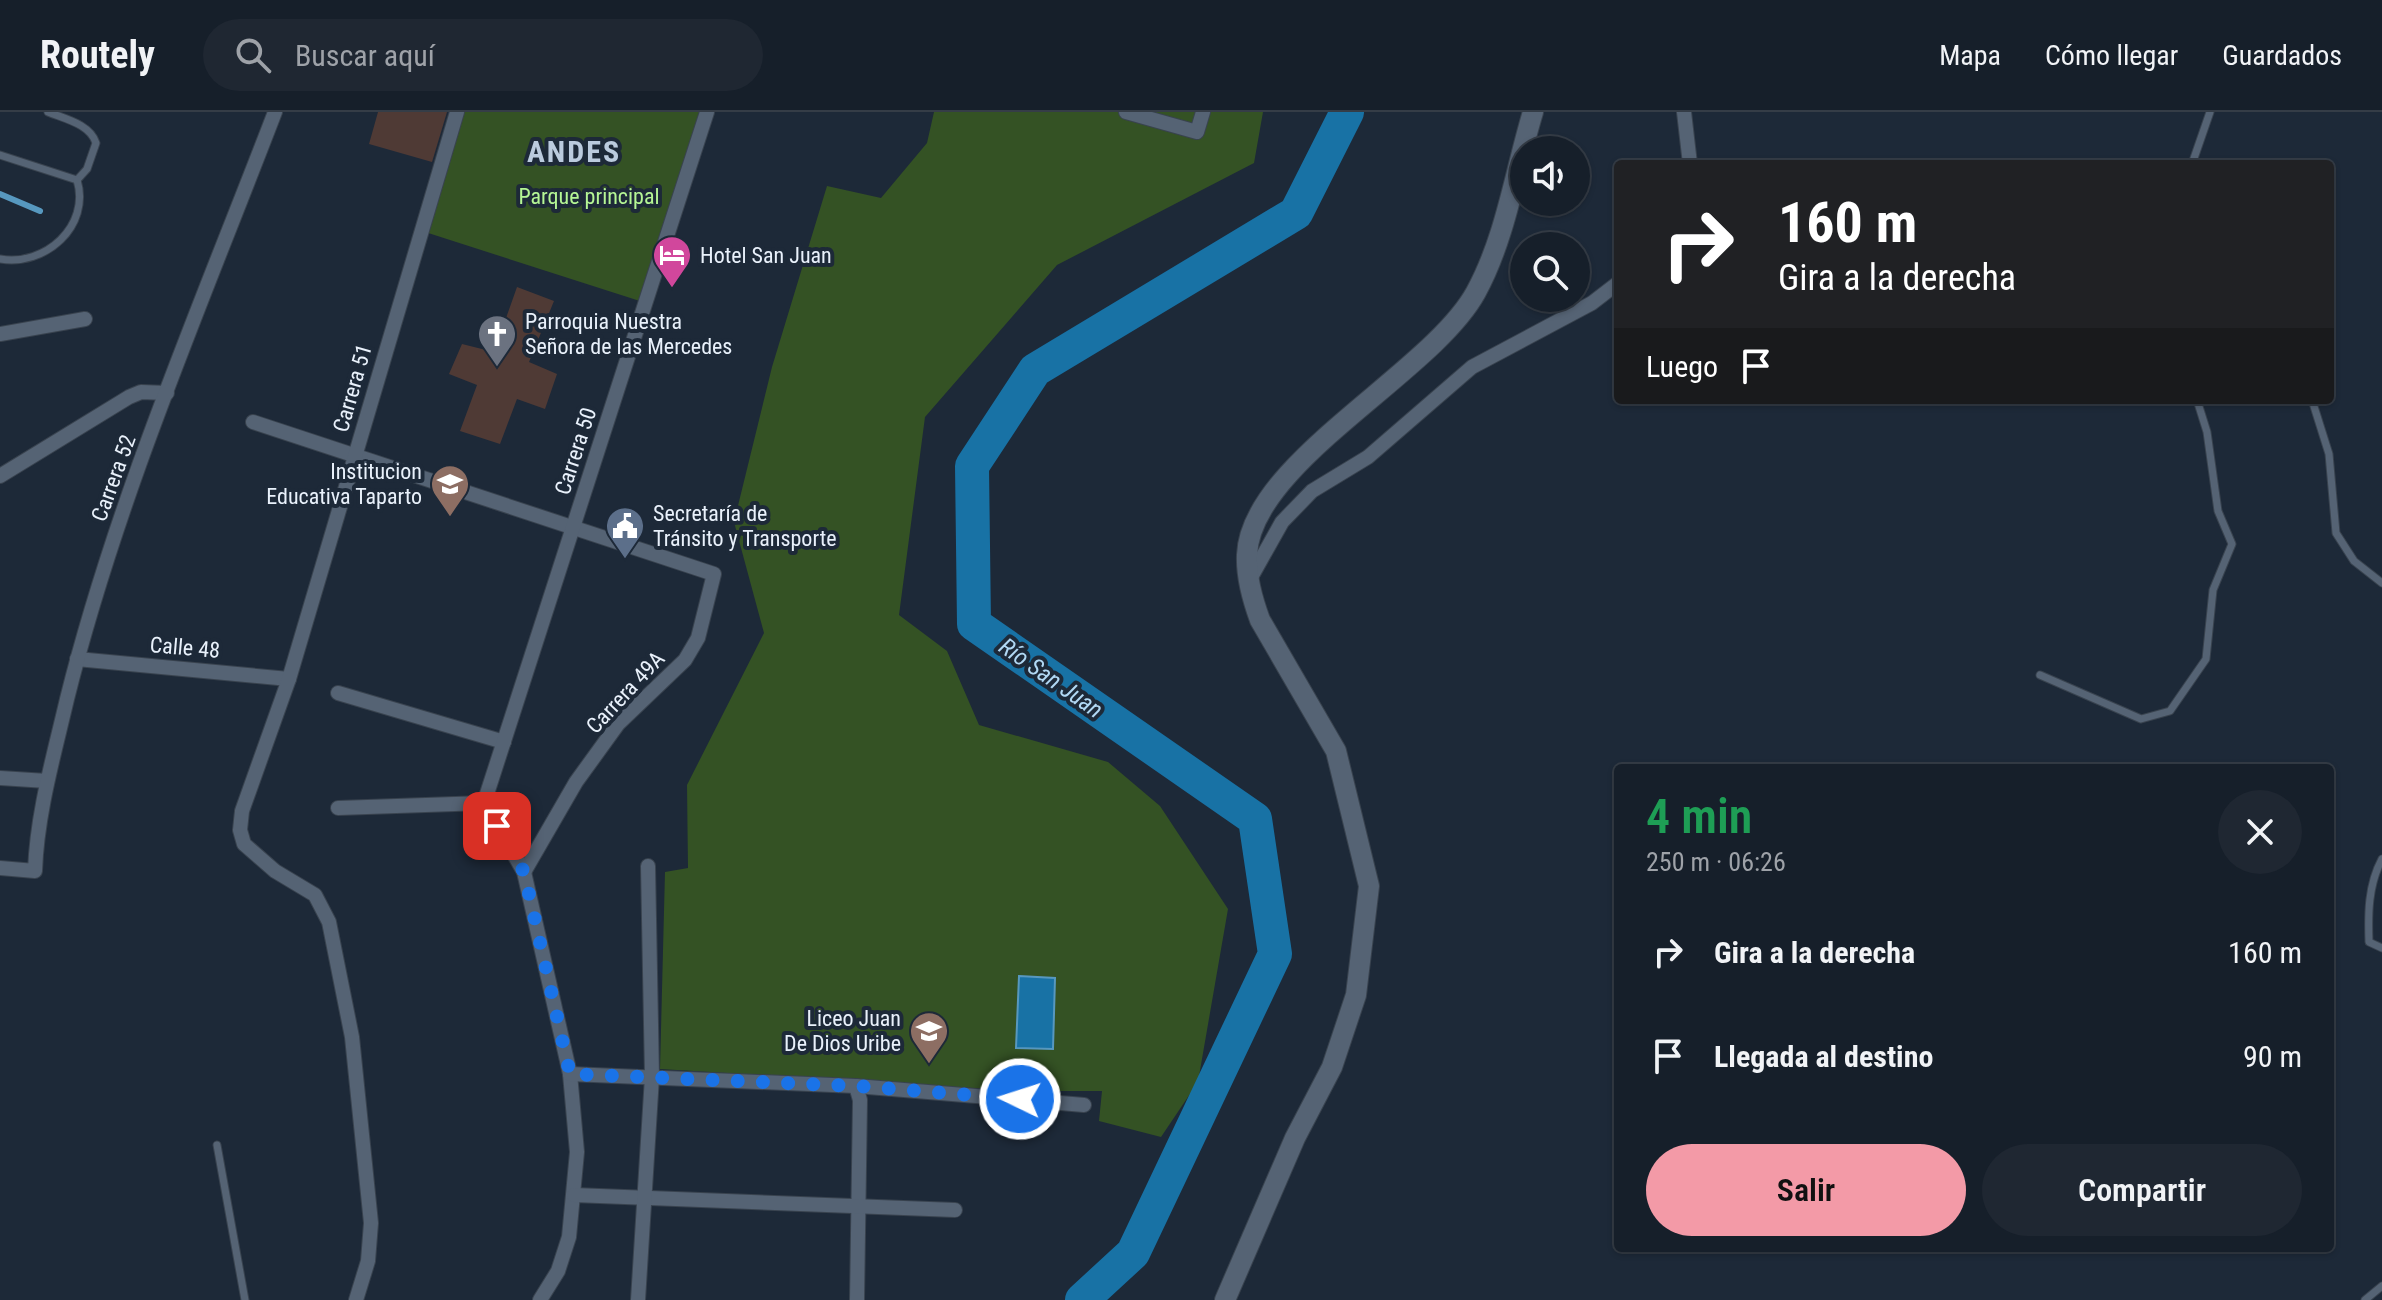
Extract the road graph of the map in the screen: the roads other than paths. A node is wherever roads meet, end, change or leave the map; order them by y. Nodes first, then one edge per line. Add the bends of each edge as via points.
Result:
1 (48, 112) edge
2 (275, 112) edge
3 (457, 112) edge
4 (707, 112) edge
5 (1126, 112) edge
6 (1203, 112) edge
7 (1533, 112) edge
8 (1684, 112) edge
9 (2210, 112) edge
10 (0, 155) edge
11 (1690, 160) edge
12 (2193, 160) edge
13 (77, 180) junction
14 (0, 259) edge
15 (1614, 286) edge
16 (85, 319) dead end
17 (0, 334) edge
18 (167, 393) junction
19 (2198, 404) edge
20 (2313, 404) edge
21 (253, 422) dead end
22 (355, 456) junction
23 (0, 476) edge
24 (573, 528) junction
25 (1250, 579) junction
26 (2382, 583) edge
27 (77, 659) junction
28 (2040, 675) dead end
29 (289, 679) junction
30 (338, 693) dead end
31 (504, 742) junction
32 (0, 778) edge
33 (47, 781) junction
34 (484, 803) junction
35 (338, 808) dead end
36 (2382, 859) edge
37 (648, 866) dead end
38 (0, 868) edge
39 (524, 872) junction
40 (2382, 948) edge
41 (570, 1074) junction
42 (652, 1077) junction
43 (856, 1086) junction
44 (1084, 1105) dead end
45 (217, 1145) dead end
46 (574, 1195) junction
47 (643, 1197) junction
48 (858, 1206) junction
49 (955, 1210) dead end
50 (2382, 1286) edge
51 (245, 1300) edge
52 (356, 1300) edge
53 (540, 1300) edge
54 (638, 1300) edge
55 (857, 1300) edge
56 (1225, 1300) edge
57 (2365, 1300) edge

1 - 13 lane via 86,129 95,139 87,169
2 - 18 street, Carrera 52
3 - 22 street, Carrera 51
4 - 24 street, Carrera 50
5 - 6 street via 1197,132
7 - 25 main road via 1507,211 1475,293 1439,338 1281,483 1259,515 1247,553
8 - 11 street
9 - 12 lane
10 - 13 lane
13 - 14 lane via 80,204 69,232 37,256 13,262
15 - 25 street via 1472,367 1368,457 1312,491 1282,522
16 - 17 street
18 - 23 street via 129,397
18 - 27 street, Carrera 52 via 95,593
19 - 28 lane via 2218,511 2232,544 2213,590 2206,659 2199,674 2170,711 2141,719
20 - 26 lane via 2329,454 2336,533 2354,561
21 - 22 street
22 - 24 street
22 - 29 street, Carrera 51
24 - 31 street, Carrera 50
24 - 39 street, Carrera 49A via 714,574 698,638 685,660 618,724 576,782
25 - 56 main road via 1260,620 1336,751 1369,886 1356,995 1332,1067
27 - 29 street, Calle 48
27 - 33 street, Carrera 52
29 - 52 street, Carrera 51 via 240,830 244,844 275,871 315,895 329,922 352,1037 371,1223 368,1261
30 - 31 street
31 - 34 street, Carrera 50
32 - 33 street
33 - 38 street, Carrera 52 via 35,871
34 - 35 street
34 - 39 street
36 - 40 lane via 2373,876 2369,942
37 - 42 street
39 - 41 street
41 - 42 street
41 - 46 street via 577,1152
42 - 43 street
42 - 47 street
43 - 44 street
43 - 48 street
45 - 51 lane
46 - 47 street
46 - 53 street via 566,1255
47 - 48 street
47 - 54 street
48 - 49 street
48 - 55 street
50 - 57 lane

